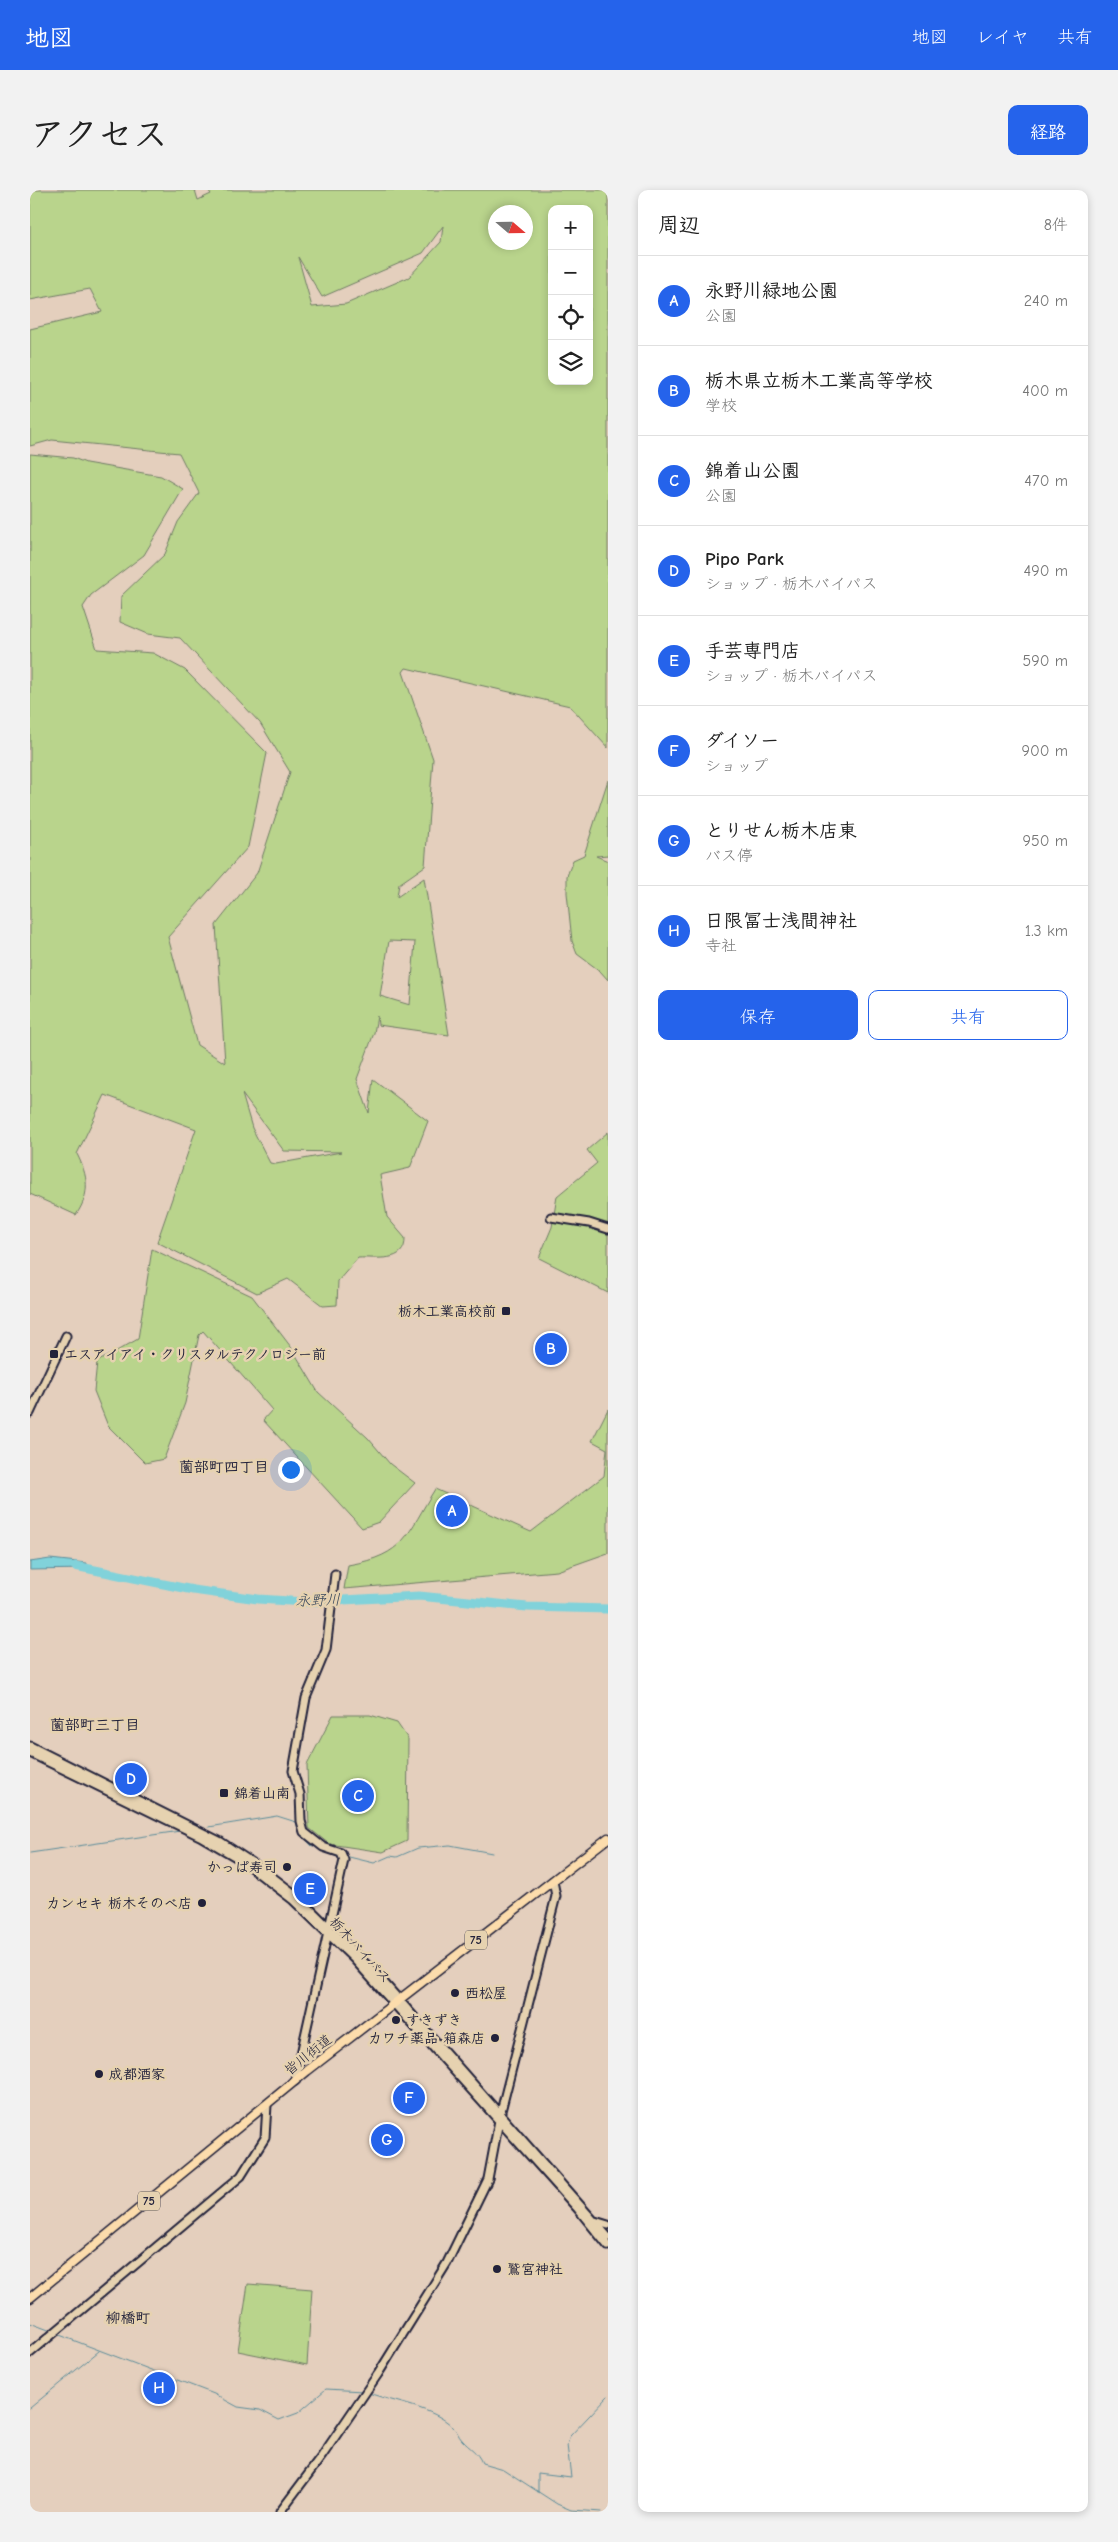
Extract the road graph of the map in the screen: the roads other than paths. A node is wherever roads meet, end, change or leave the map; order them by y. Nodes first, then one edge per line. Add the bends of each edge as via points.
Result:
1 (551, 1217) dead end
2 (608, 1228) edge
3 (66, 1336) dead end
4 (30, 1413) edge
5 (335, 1574) dead end
6 (30, 1746) edge
7 (30, 1753) edge
8 (608, 1838) edge
9 (552, 1881) junction
10 (329, 1929) junction
11 (396, 2003) junction
12 (295, 2081) junction
13 (267, 2105) junction
14 (500, 2119) junction
15 (586, 2218) junction
16 (596, 2222) junction
17 (608, 2225) edge
18 (608, 2237) edge
19 (608, 2246) edge
20 (30, 2298) edge
21 (30, 2353) edge
22 (284, 2511) edge

1 - 2 street
3 - 4 street
5 - 10 street via 324,1656 306,1698 293,1771 300,1794 304,1832 323,1847 344,1856
6 - 10 street, 栃木バイパス via 222,1842 289,1890
7 - 10 street, 栃木バイパス via 219,1847
8 - 9 main road, 皆川街道 / 75
9 - 11 main road, 皆川街道 / 75
9 - 14 street via 556,1896
10 - 11 street, 栃木バイパス
10 - 12 street
11 - 12 main road, 皆川街道 / 75
11 - 14 street, 栃木バイパス
12 - 13 main road, 皆川街道 / 75
13 - 20 main road, 皆川街道 / 75
13 - 21 street via 266,2138 241,2176
14 - 15 street, 栃木バイパス
14 - 16 street, 栃木バイパス
14 - 22 street via 488,2180 450,2259 371,2387
15 - 16 street
15 - 19 street, 栃木バイパス
16 - 17 street
16 - 18 street, 栃木バイパス

